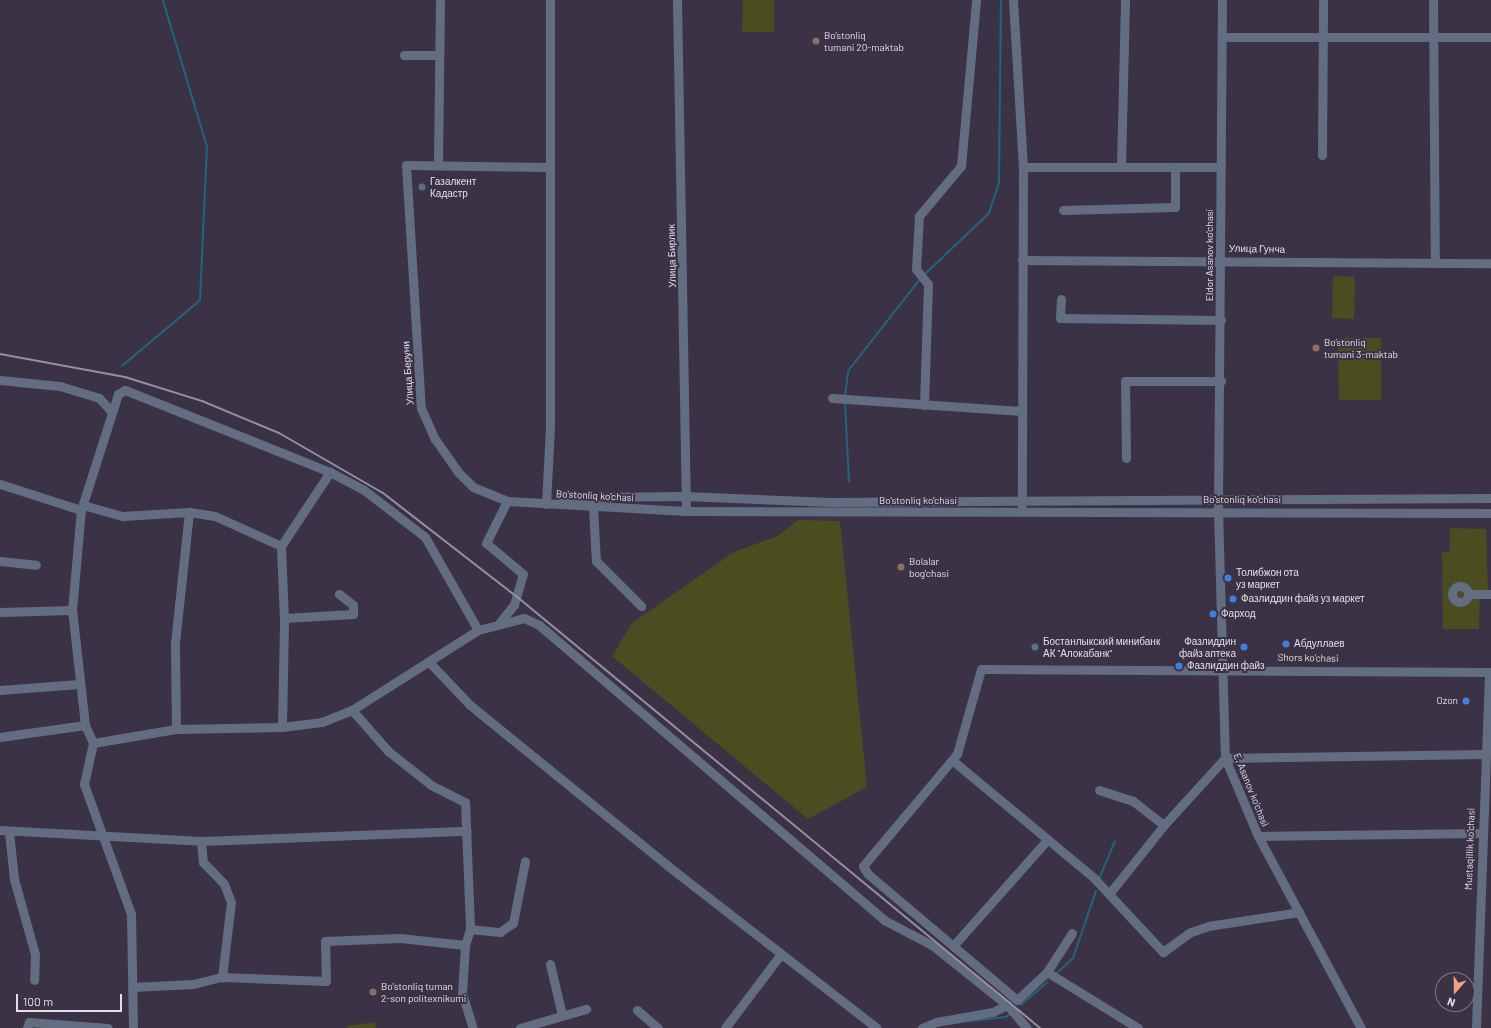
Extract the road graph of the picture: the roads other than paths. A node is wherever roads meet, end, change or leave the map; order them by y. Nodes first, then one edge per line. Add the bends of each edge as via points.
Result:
1 (440, 0) edge
2 (550, 0) edge
3 (677, 0) edge
4 (976, 0) edge
5 (1014, 0) edge
6 (1125, 0) edge
7 (1222, 0) edge
8 (1323, 0) edge
9 (1433, 0) edge
10 (1322, 36) junction
11 (1222, 37) junction
12 (1433, 37) junction
13 (1491, 37) edge
14 (404, 55) dead end
15 (439, 55) junction
16 (1322, 155) dead end
17 (438, 164) junction
18 (1121, 166) junction
19 (548, 167) junction
20 (1175, 167) junction
21 (1221, 167) junction
22 (1023, 168) junction
23 (1063, 210) dead end
24 (1220, 259) junction
25 (1022, 260) junction
26 (1435, 262) junction
27 (1491, 263) edge
28 (1061, 298) dead end
29 (1220, 320) junction
30 (0, 380) edge
31 (1221, 382) junction
32 (835, 399) dead end
33 (924, 405) junction
34 (1021, 410) junction
35 (111, 411) junction
36 (1126, 458) dead end
37 (330, 472) junction
38 (0, 484) edge
39 (685, 496) junction
40 (1491, 498) edge
41 (507, 501) junction
42 (1022, 501) junction
43 (1218, 501) junction
44 (546, 504) junction
45 (82, 508) junction
46 (593, 508) junction
47 (1218, 510) junction
48 (686, 511) junction
49 (189, 512) junction
50 (1022, 512) junction
51 (1491, 513) edge
52 (281, 546) junction
53 (0, 561) edge
54 (36, 565) dead end
55 (339, 594) dead end
56 (1468, 594) dead end
57 (1491, 594) edge
58 (641, 606) dead end
59 (72, 610) junction
60 (0, 612) edge
61 (284, 618) junction
62 (500, 622) junction
63 (478, 630) junction
64 (430, 663) junction
65 (1221, 668) junction
66 (1490, 672) edge
67 (79, 684) junction
68 (0, 690) edge
69 (352, 710) junction
70 (85, 725) junction
71 (282, 727) junction
72 (176, 729) junction
73 (0, 737) edge
74 (93, 743) junction
75 (1484, 754) junction
76 (1225, 758) junction
77 (952, 760) junction
78 (1099, 790) dead end
79 (1164, 825) junction
80 (5, 831) edge
81 (467, 831) junction
82 (1481, 833) junction
83 (1258, 836) junction
84 (106, 838) junction
85 (1046, 840) junction
86 (201, 841) junction
87 (526, 861) dead end
88 (1109, 894) junction
89 (1299, 912) junction
90 (470, 929) junction
91 (1072, 933) dead end
92 (465, 945) junction
93 (953, 946) junction
94 (781, 954) junction
95 (550, 964) dead end
96 (1047, 972) junction
97 (222, 977) junction
98 (34, 980) dead end
99 (132, 987) junction
100 (1007, 1005) junction
101 (586, 1009) dead end
102 (637, 1010) dead end
103 (562, 1015) junction
104 (26, 1028) edge
105 (108, 1028) edge
106 (133, 1028) edge
107 (473, 1028) edge
108 (520, 1028) edge
109 (658, 1028) edge
110 (725, 1028) edge
111 (877, 1028) edge
112 (922, 1028) edge
113 (1027, 1028) edge
114 (1138, 1028) edge
115 (1362, 1028) edge
116 (1476, 1028) edge

1 - 15 street
2 - 19 street
3 - 39 street, Улица Бирлик
4 - 33 street via 962,166 919,216 916,268 928,284
5 - 22 street
6 - 18 street
7 - 11 street, Eldor Asanov ko'chasi
8 - 10 street
9 - 12 street
10 - 11 street
10 - 12 street
10 - 16 street
11 - 21 street, Eldor Asanov ko'chasi
12 - 13 street
12 - 26 street
14 - 15 street
15 - 17 street
17 - 19 street
17 - 41 street, Улица Беруни via 406,165 421,408 435,439 457,471 473,487
18 - 20 street
18 - 22 street
19 - 44 street via 550,428
20 - 21 street
20 - 23 street via 1175,208
21 - 24 street, Eldor Asanov ko'chasi
22 - 25 street
24 - 25 street, Улица Гунча
24 - 26 street, Улица Гунча
24 - 29 street, Eldor Asanov ko'chasi
25 - 34 street
26 - 27 street, Улица Гунча
28 - 29 street via 1060,318
29 - 31 street, Eldor Asanov ko'chasi
30 - 35 street via 60,386 99,398
31 - 36 street via 1125,381
31 - 43 street, Eldor Asanov ko'chasi
32 - 33 street
33 - 34 street
34 - 42 street
35 - 37 street via 118,394 125,390
35 - 45 street
37 - 52 street
37 - 63 street via 364,490 425,537
38 - 45 street
39 - 42 street, Bo'stonliq ko'chasi via 830,502
39 - 44 street, Bo'stonliq ko'chasi via 592,497
39 - 48 street, Улица Бирлик
40 - 43 street, Bo'stonliq ko'chasi
41 - 44 street, Улица Беруни
41 - 62 street via 486,543 523,574 514,605
42 - 43 street, Bo'stonliq ko'chasi
42 - 50 street
43 - 47 street, Eldor Asanov ko'chasi
44 - 46 street, Bo'stonliq ko'chasi
45 - 49 street via 122,516
45 - 59 street
46 - 48 street, Bo'stonliq ko'chasi
46 - 58 street via 596,561
47 - 50 street, Bo'stonliq ko'chasi
47 - 51 street, Bo'stonliq ko'chasi
47 - 65 street, E. Asanov ko'chasi
48 - 50 street, Bo'stonliq ko'chasi
49 - 52 street via 215,516
49 - 72 street via 175,643
52 - 61 street
53 - 54 street
55 - 61 street via 353,605 353,614
56 - 57 street
59 - 60 street
59 - 67 street
61 - 71 street
62 - 63 street
62 - 100 street via 524,618 539,625 884,920 932,945
63 - 64 street
64 - 69 street
64 - 94 street via 470,705
65 - 66 street, Shors ko'chasi
65 - 76 street, E. Asanov ko'chasi
65 - 77 street, Shors ko'chasi via 981,669 957,754
66 - 75 street, Mustaqillik ko'chasi
67 - 68 street
67 - 70 street
69 - 71 street via 322,722
69 - 81 street via 388,751 431,785 466,802
70 - 73 street
70 - 74 street
71 - 72 street
72 - 74 street
74 - 84 street via 83,777
75 - 76 street
75 - 82 street, Mustaqillik ko'chasi
76 - 79 street
76 - 83 street, E. Asanov ko'chasi
77 - 85 street
77 - 93 street via 863,866 868,874
78 - 79 street via 1133,801
79 - 88 street
80 - 84 street
80 - 98 street via 14,879 34,954
81 - 86 street
81 - 90 street
82 - 83 street
82 - 116 street, Mustaqillik ko'chasi
83 - 89 street, E. Asanov ko'chasi
84 - 86 street
84 - 99 street via 130,914
85 - 88 street via 1093,877
85 - 93 street
86 - 97 street via 203,862 224,884 231,902
87 - 90 street via 513,923 500,932
88 - 89 street via 1164,952 1191,932 1208,926
89 - 115 street, E. Asanov ko'chasi
90 - 92 street
91 - 96 street
92 - 97 street via 400,938 325,941 326,982
92 - 107 street via 462,994
93 - 96 street via 1017,1000
94 - 110 street
94 - 111 street
95 - 103 street
96 - 114 street
97 - 99 street via 193,984
99 - 106 street
100 - 112 street via 993,1012
100 - 113 street
101 - 103 street
102 - 109 street
103 - 108 street
104 - 105 street via 29,1022

